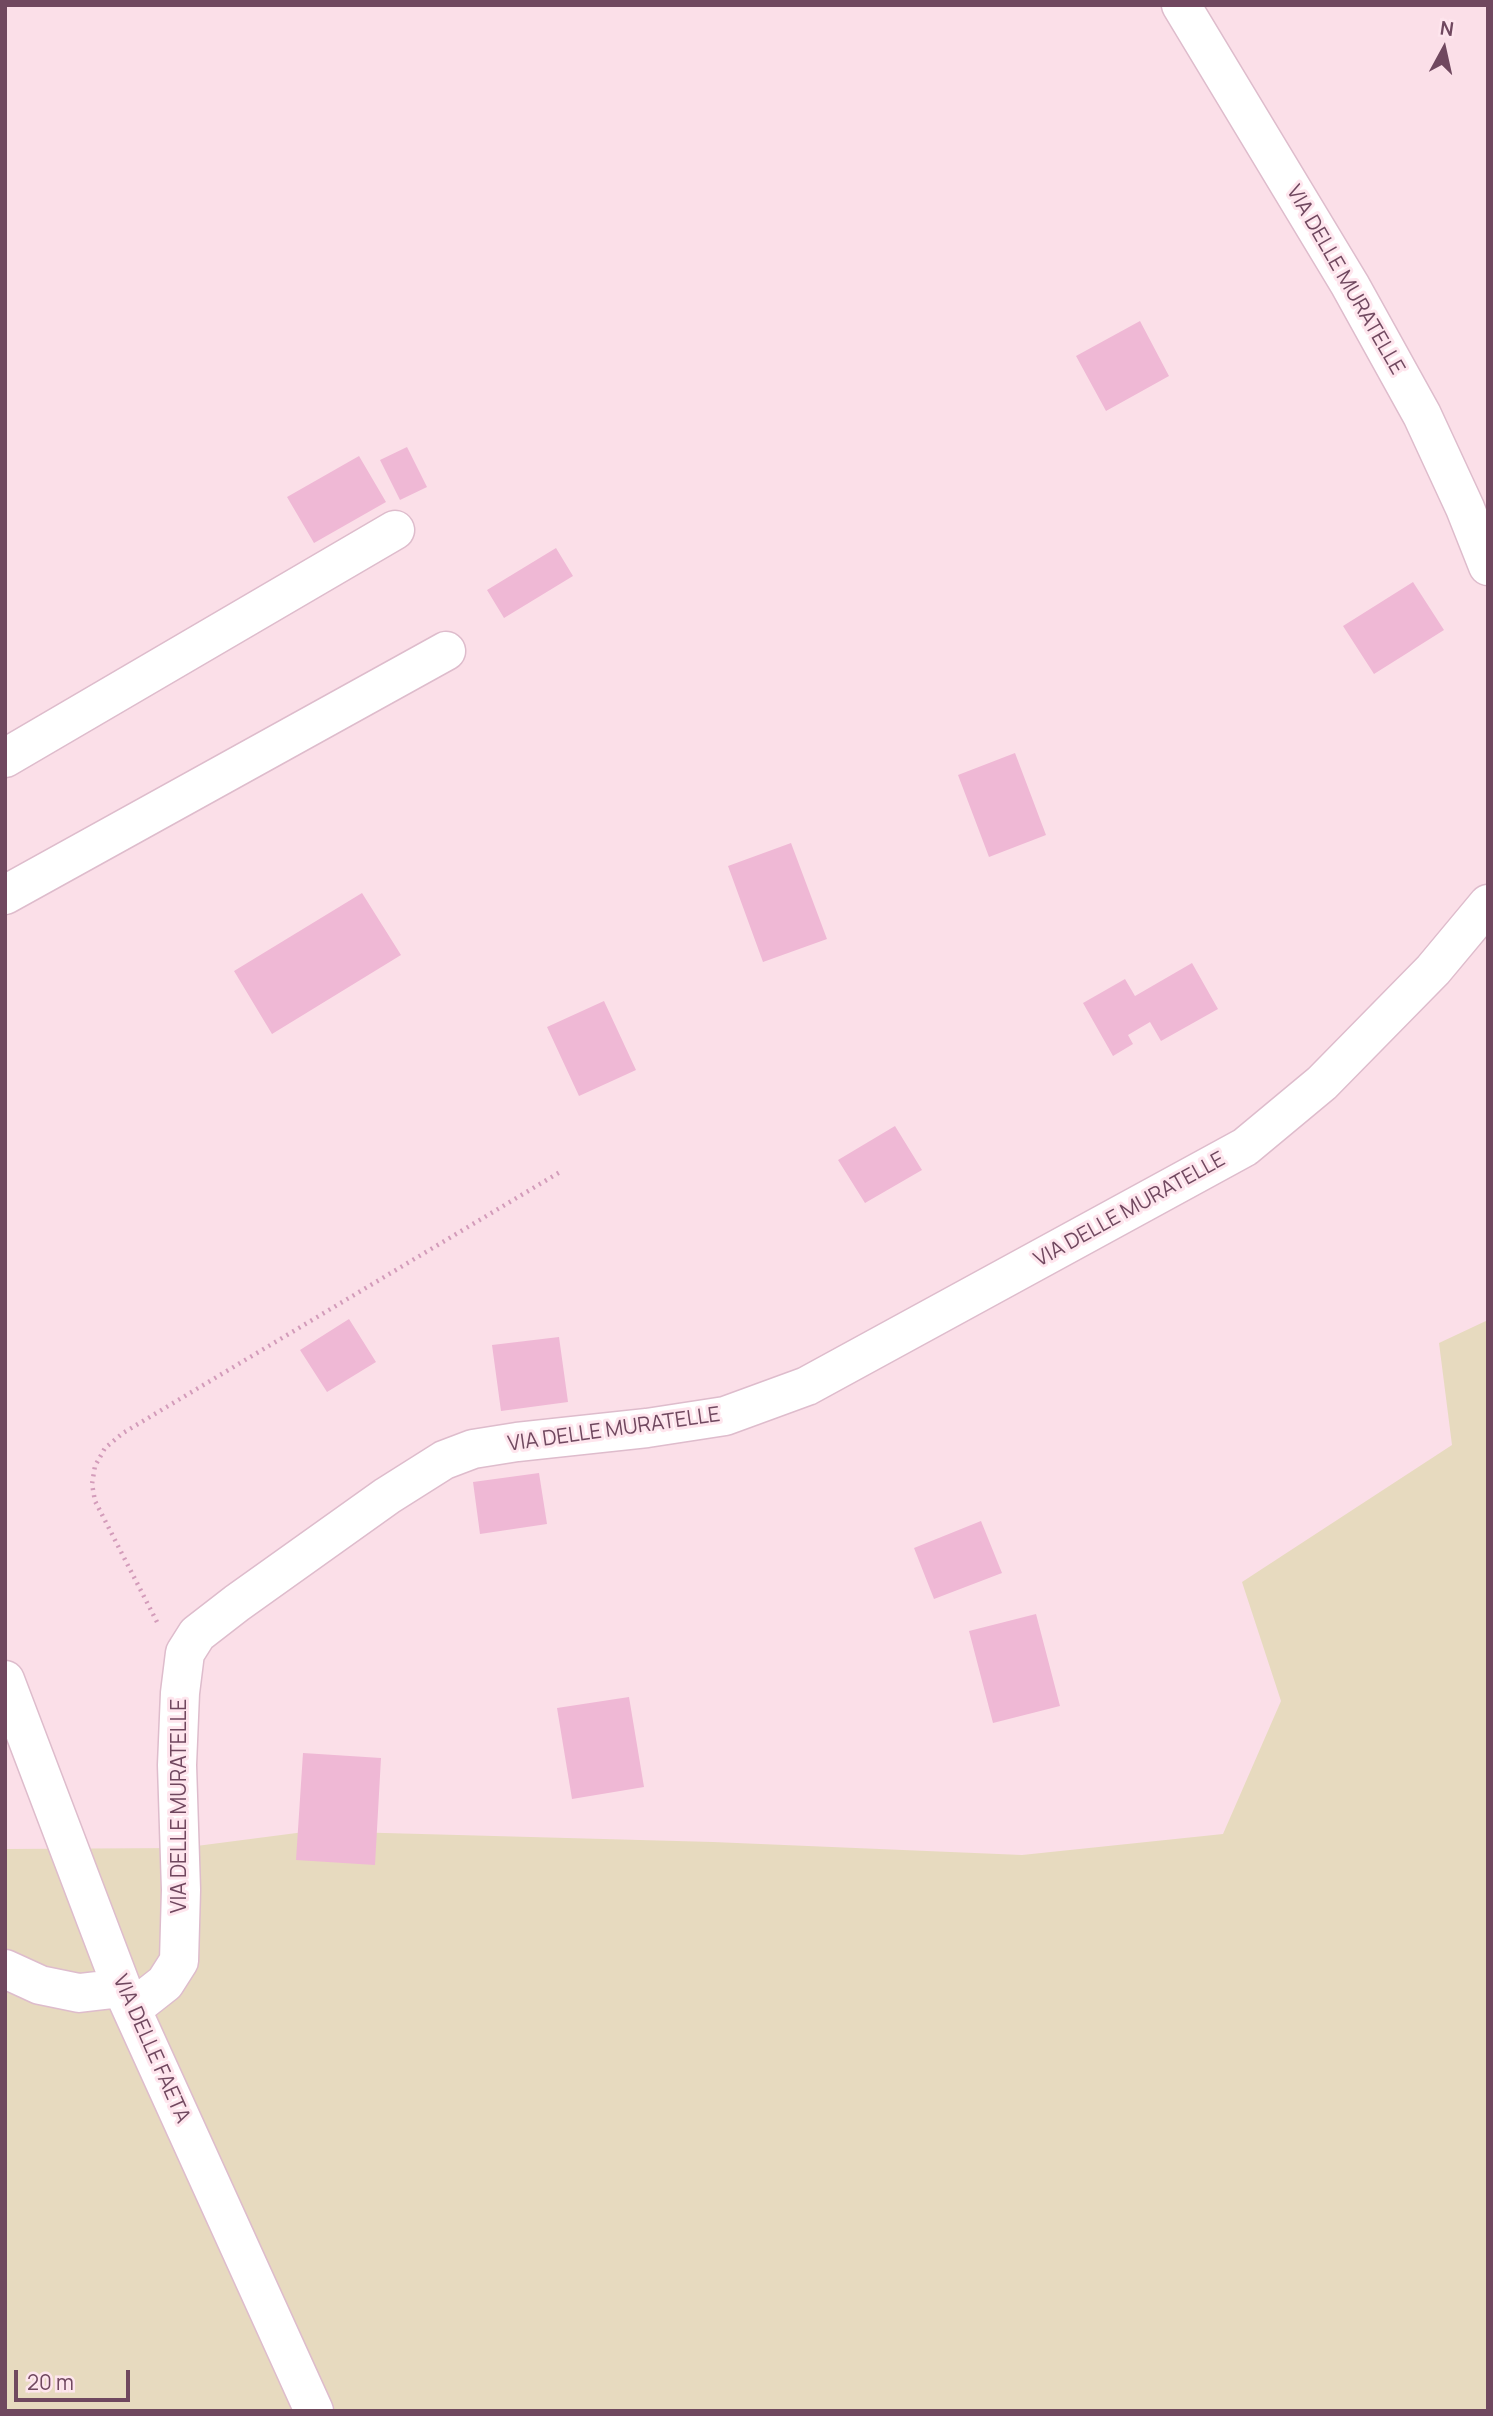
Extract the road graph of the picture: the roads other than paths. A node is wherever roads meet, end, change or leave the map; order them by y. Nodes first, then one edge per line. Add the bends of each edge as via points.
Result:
1 (1181, 5) edge
2 (395, 530) dead end
3 (1488, 566) edge
4 (446, 651) dead end
5 (5, 758) edge
6 (5, 895) edge
7 (1488, 904) edge
8 (5, 1680) edge
9 (5, 1969) edge
10 (127, 1998) junction
11 (314, 2411) edge

1 - 3 street, VIA DELLE MURATELLE via 1416,403
2 - 5 street
4 - 6 street
7 - 10 street, VIA DELLE MURATELLE via 1433,970 1322,1083 1245,1147 807,1386 725,1416 473,1449 444,1460 197,1634 185,1653 180,1693 179,1961 165,1983
8 - 10 street, VIA DELLE FAETA
9 - 10 street via 40,1985
10 - 11 street, VIA DELLE FAETA

